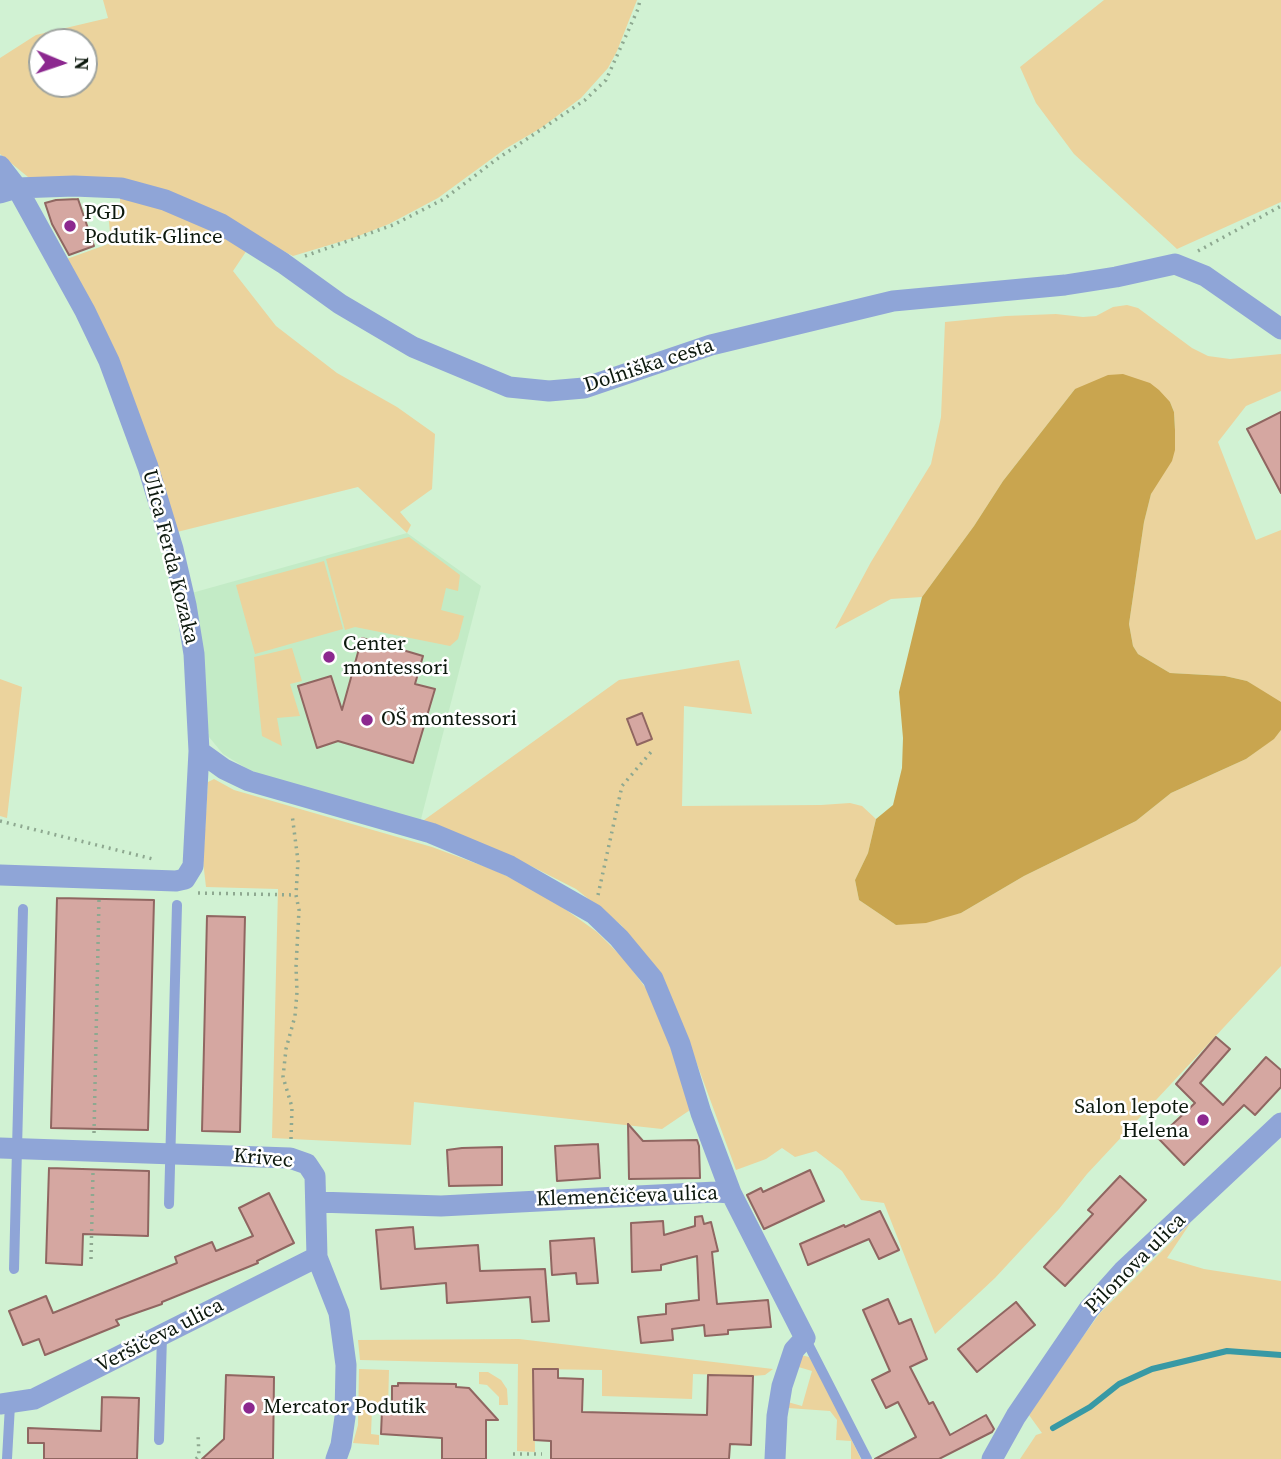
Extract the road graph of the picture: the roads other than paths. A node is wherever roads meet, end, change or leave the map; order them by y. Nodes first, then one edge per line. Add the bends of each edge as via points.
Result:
1 (0, 166) edge
2 (9, 190) edge
3 (1281, 330) edge
4 (199, 751) junction
5 (0, 875) edge
6 (177, 905) dead end
7 (23, 909) dead end
8 (1281, 1123) edge
9 (9, 1148) edge
10 (171, 1153) junction
11 (731, 1193) junction
12 (317, 1202) junction
13 (169, 1204) dead end
14 (317, 1257) junction
15 (14, 1269) dead end
16 (162, 1336) junction
17 (805, 1338) junction
18 (5, 1404) edge
19 (159, 1440) dead end
20 (8, 1459) edge
21 (337, 1459) edge
22 (775, 1459) edge
23 (867, 1459) edge
24 (992, 1459) edge

1 - 2 street, Ulica Ferda Kozaka
2 - 3 street, Dolniška cesta via 121,188 165,200 221,224 413,347 509,387 584,388 711,345 893,301 1065,285 1175,264 1205,276
2 - 4 street, Ulica Ferda Kozaka via 55,253 103,348 148,467 188,618
4 - 5 street, Ulica Ferda Kozaka via 193,866 185,879
4 - 11 street via 249,781 431,833 510,866 594,914 653,979
6 - 10 lane
7 - 9 lane
8 - 24 street, Pilonova ulica via 1123,1271 1090,1309
9 - 10 street, Krivec
9 - 15 lane
10 - 12 street, Krivec via 290,1158 307,1164 316,1176
10 - 13 lane
11 - 12 street, Klemenčičeva ulica via 441,1206
11 - 17 street, Klemenčičeva ulica
12 - 14 street, Krivec
14 - 16 street, Veršičeva ulica
14 - 21 street, Krivec via 339,1313 346,1365 345,1417
16 - 18 street, Veršičeva ulica via 34,1399
16 - 19 lane
17 - 22 street via 794,1350 782,1387
17 - 23 lane
18 - 20 lane

